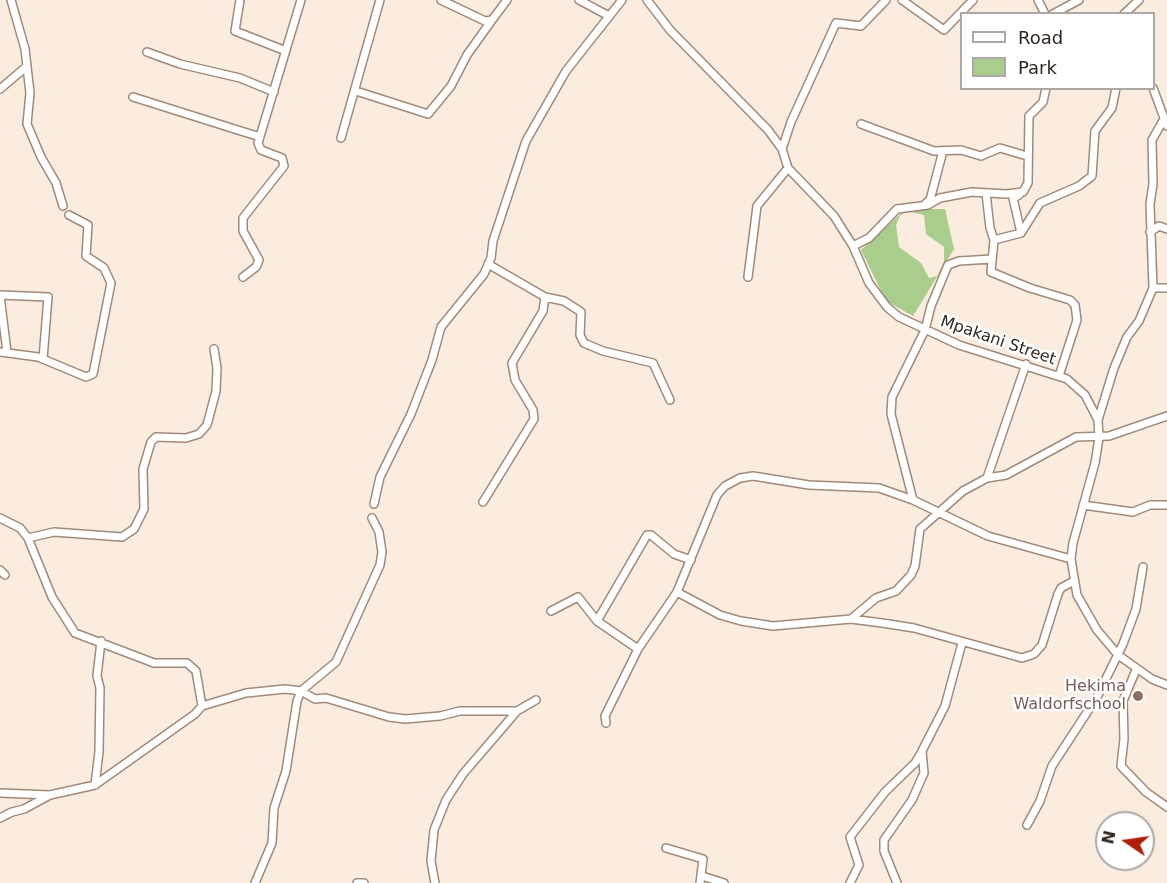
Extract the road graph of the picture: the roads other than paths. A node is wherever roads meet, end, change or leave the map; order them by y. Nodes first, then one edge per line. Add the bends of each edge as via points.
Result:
1 (11, 0) edge
2 (240, 0) edge
3 (301, 0) edge
4 (380, 0) edge
5 (441, 0) edge
6 (507, 0) edge
7 (579, 0) edge
8 (622, 0) edge
9 (647, 0) edge
10 (886, 0) edge
11 (902, 0) edge
12 (974, 0) edge
13 (1079, 0) edge
14 (1138, 0) edge
15 (962, 12) edge
16 (1057, 12) edge
17 (1126, 12) edge
18 (960, 14) edge
19 (609, 16) junction
20 (492, 20) junction
21 (286, 51) junction
22 (147, 52) dead end
23 (26, 67) junction
24 (0, 89) edge
25 (1046, 90) edge
26 (1116, 90) edge
27 (1154, 90) edge
28 (356, 91) junction
29 (274, 92) junction
30 (134, 97) dead end
31 (1165, 123) edge
32 (861, 124) dead end
33 (260, 137) junction
34 (341, 138) dead end
35 (782, 149) junction
36 (943, 151) junction
37 (1027, 156) junction
38 (788, 168) junction
39 (1023, 192) junction
40 (986, 193) junction
41 (63, 206) dead end
42 (894, 208) dead end
43 (69, 215) dead end
44 (1167, 229) edge
45 (1150, 232) junction
46 (1021, 233) junction
47 (994, 240) junction
48 (853, 246) junction
49 (992, 259) junction
50 (488, 264) junction
51 (243, 277) dead end
52 (748, 277) dead end
53 (1153, 288) junction
54 (1167, 288) edge
55 (0, 295) edge
56 (545, 297) junction
57 (925, 330) junction
58 (214, 349) dead end
59 (3, 352) edge
60 (43, 359) junction
61 (1026, 364) junction
62 (1059, 376) junction
63 (670, 400) dead end
64 (1167, 416) edge
65 (1098, 420) junction
66 (1099, 438) junction
67 (987, 478) junction
68 (914, 500) junction
69 (483, 502) dead end
70 (374, 504) dead end
71 (1083, 505) junction
72 (1167, 505) edge
73 (938, 512) junction
74 (0, 518) edge
75 (372, 518) dead end
76 (28, 538) junction
77 (691, 560) junction
78 (1071, 560) junction
79 (1143, 567) dead end
80 (1074, 581) junction
81 (677, 592) junction
82 (551, 611) dead end
83 (851, 619) junction
84 (597, 621) junction
85 (101, 641) junction
86 (962, 643) junction
87 (638, 649) junction
88 (1118, 655) junction
89 (1136, 670) junction
90 (1167, 685) edge
91 (301, 691) junction
92 (536, 700) dead end
93 (202, 706) junction
94 (517, 711) junction
95 (606, 723) dead end
96 (922, 751) junction
97 (94, 785) junction
98 (0, 793) edge
99 (50, 795) junction
100 (1167, 807) edge
101 (0, 818) edge
102 (1027, 825) dead end
103 (666, 848) dead end
104 (701, 879) edge
105 (255, 883) edge
106 (357, 883) edge
107 (364, 883) edge
108 (435, 883) edge
109 (724, 883) edge
110 (850, 883) edge
111 (897, 883) edge

1 - 23 street
2 - 21 street via 235,31
3 - 21 street
4 - 28 street
5 - 20 street via 475,18
6 - 20 street
7 - 19 street
8 - 19 street
9 - 35 street, Mpakani Street via 670,30 761,122
10 - 35 street via 861,26 838,22 835,25 790,122
11 - 18 street via 944,30
12 - 15 street
13 - 16 street
14 - 17 street
19 - 50 street via 566,71 526,141
20 - 28 street via 466,55 452,86 428,114
21 - 29 street
22 - 29 street via 240,78
23 - 24 street
23 - 41 street via 30,93 27,124
25 - 37 street via 1043,102 1029,116
26 - 46 street via 1112,108 1095,131 1092,176 1040,203
27 - 31 street
28 - 34 street
29 - 33 street
30 - 33 street
31 - 45 street via 1152,141
32 - 36 street via 926,149
33 - 51 street via 259,148 282,158 284,166 243,218 243,231 259,263
35 - 38 street, Mpakani Street
36 - 37 street via 961,150 981,156 1000,148
36 - 42 street via 929,203 907,203
37 - 39 street via 1028,183
38 - 48 street, Mpakani Street via 834,216
38 - 52 street via 756,206
39 - 40 street
39 - 46 street via 1013,198
40 - 47 street
40 - 48 street via 972,192 897,209 868,238
43 - 60 street via 88,225 86,256 106,271 111,289 102,316 93,374 80,376
44 - 45 street via 1159,226
45 - 53 street
46 - 47 street
47 - 49 street
48 - 57 street, Mpakani Street via 877,295 900,317
49 - 57 street via 948,265
49 - 62 street via 992,272 1075,305 1077,320
50 - 56 street
50 - 70 street via 441,327 411,414 380,477
53 - 54 street
53 - 65 street via 1120,352
55 - 59 street
55 - 60 street via 48,297
56 - 63 street via 564,301 581,312 580,335 584,343 653,363
56 - 69 street via 543,311 512,363 515,380 534,418
57 - 61 street, Mpakani Street via 959,345
57 - 68 street via 894,391 890,409
58 - 76 street via 218,368 216,391 207,425 199,434 186,438 156,438 151,442 143,469 144,509 134,529 122,537 54,532
59 - 60 street
61 - 62 street, Mpakani Street
61 - 67 street
62 - 65 street, Mpakani Street via 1085,395
64 - 66 street
65 - 66 street, Mpakani Street
66 - 67 street via 1076,437 1006,476
66 - 71 street, Mpakani Street
67 - 73 street via 963,491
68 - 73 street
68 - 77 street via 879,488 740,477 717,495
71 - 72 street via 1133,512 1150,505
71 - 78 street, Mpakani Street
73 - 78 street via 988,536
73 - 83 street via 920,529 914,572 896,591 876,598
74 - 76 street via 20,528
75 - 91 street via 382,552 377,573 336,662
76 - 85 street via 52,597 75,633
77 - 81 street
77 - 84 street via 674,554 647,535
78 - 80 street, Mpakani Street
79 - 88 street via 1136,609
80 - 86 street via 1061,588 1042,645 1029,657
80 - 88 street, Mpakani Street via 1077,595 1097,630
81 - 83 street via 720,615 773,626
81 - 87 street
82 - 84 street via 578,597
83 - 86 street via 914,628
84 - 87 street
85 - 93 street via 154,663 187,663 196,671
85 - 97 street via 97,676 99,752
86 - 96 street via 947,699
87 - 95 street via 604,716
88 - 89 street, Mpakani Street
88 - 102 street via 1083,723 1052,766
89 - 90 street, Mpakani Street
89 - 100 street via 1124,701 1121,765 1146,792
91 - 93 street via 246,693
91 - 94 street via 315,699 326,698 389,717
91 - 105 street via 294,708 286,771 274,808 272,843
92 - 94 street
93 - 97 street
94 - 108 street via 446,800 435,830 431,861
96 - 110 street via 850,837 859,865
96 - 111 street via 924,772 912,800 884,840 886,858
97 - 99 street
98 - 99 street
99 - 101 street
103 - 104 street via 703,859
104 - 109 street
106 - 107 street

